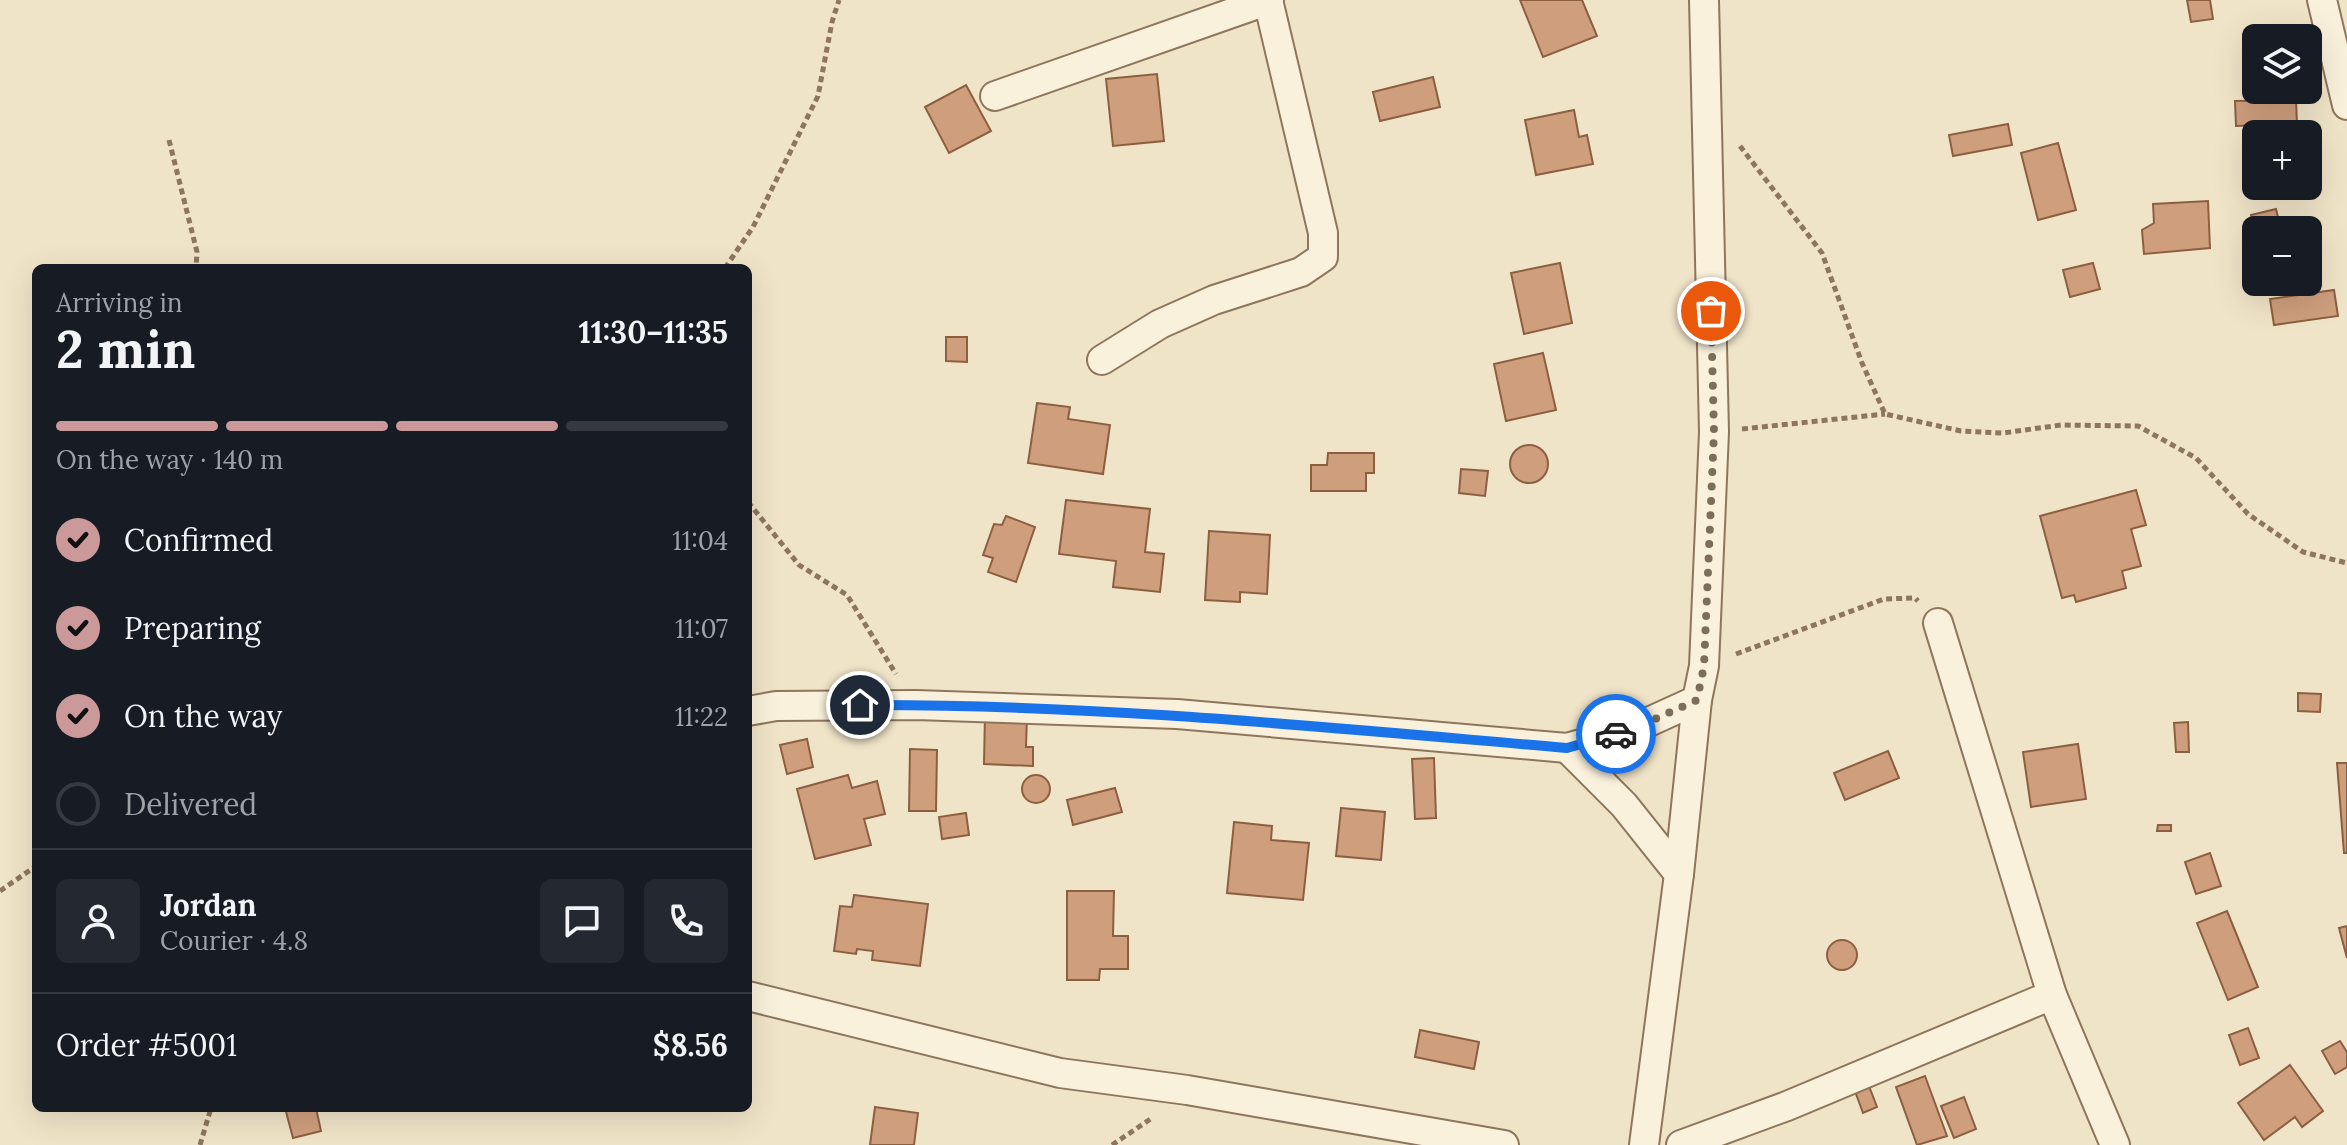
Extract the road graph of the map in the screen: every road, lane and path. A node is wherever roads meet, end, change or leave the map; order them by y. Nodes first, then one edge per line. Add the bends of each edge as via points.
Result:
1 (839, 0) edge
2 (1269, 0) edge
3 (1704, 0) edge
4 (2322, 0) edge
5 (995, 96) dead end
6 (1706, 101) junction
7 (2347, 105) edge
8 (169, 140) dead end
9 (196, 264) edge
10 (728, 264) edge
11 (1102, 360) dead end
12 (1885, 414) junction
13 (1714, 432) junction
14 (752, 507) edge
15 (2347, 563) edge
16 (1938, 623) joint
17 (1704, 666) junction
18 (1697, 700) junction
19 (916, 705) junction
20 (752, 710) edge
21 (1567, 748) junction
22 (32, 869) edge
23 (1679, 874) junction
24 (0, 891) edge
25 (2052, 995) junction
26 (752, 997) edge
27 (210, 1112) edge
28 (200, 1145) edge
29 (1504, 1145) edge
30 (1644, 1145) edge
31 (1681, 1145) edge
32 (2115, 1145) edge

1 - 10 path via 818,96 753,227
2 - 5 street
2 - 11 street via 1323,233 1323,257 1301,272 1160,324
3 - 6 street
4 - 7 street
6 - 12 path via 1822,253
6 - 13 street
8 - 9 path
12 - 13 path
12 - 15 path via 1961,431 2003,433 2061,425 2138,426 2196,458 2248,514 2303,552
13 - 17 street
14 - 19 path via 799,565 847,595
16 - 17 path via 1915,598 1884,599
16 - 25 street
17 - 18 street
18 - 21 street via 1631,730
18 - 23 street
19 - 20 street
19 - 21 street via 1177,714
21 - 23 street via 1624,805
22 - 24 path
23 - 30 street
25 - 31 street
25 - 32 street
26 - 29 street via 1060,1073
27 - 28 path

